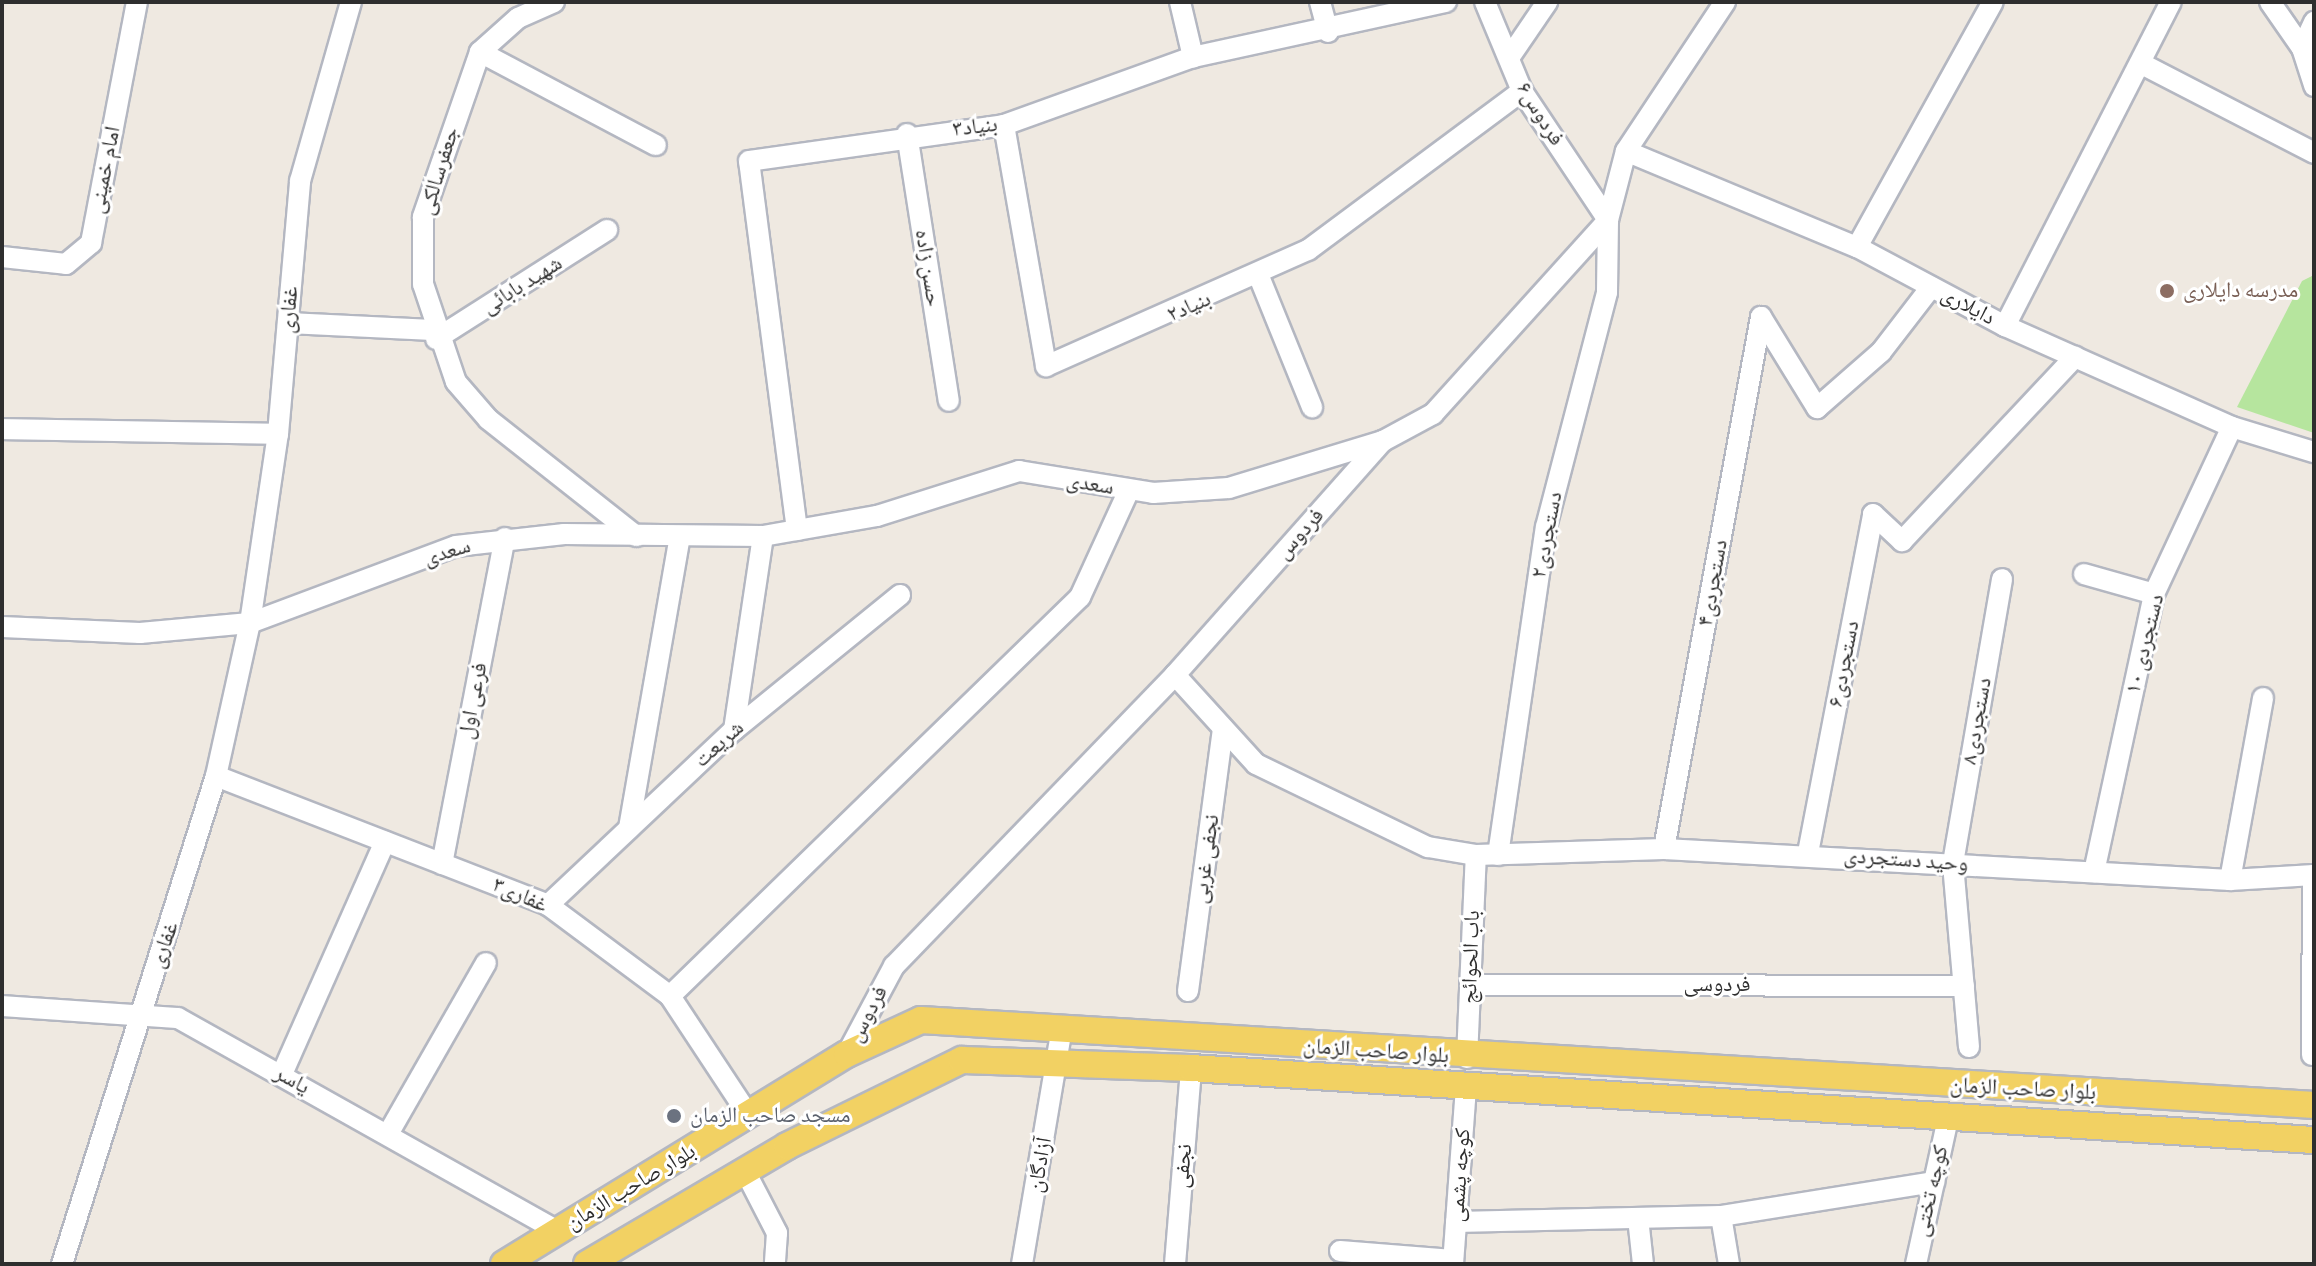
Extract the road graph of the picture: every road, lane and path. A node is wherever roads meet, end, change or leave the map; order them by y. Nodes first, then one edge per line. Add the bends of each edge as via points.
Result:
1 (137, 2) edge
2 (351, 2) edge
3 (554, 2) edge
4 (1180, 2) edge
5 (1320, 2) edge
6 (1446, 2) edge
7 (1485, 2) edge
8 (1547, 2) edge
9 (1725, 2) edge
10 (1993, 2) edge
11 (2171, 2) edge
12 (2270, 2) edge
13 (2314, 22) edge
14 (1328, 32) junction
15 (2302, 48) junction
16 (480, 52) junction
17 (1193, 57) junction
18 (1509, 58) junction
19 (2140, 63) junction
20 (2314, 86) edge
21 (1522, 91) junction
22 (1004, 125) junction
23 (907, 134) junction
24 (656, 145) dead end
25 (1626, 151) junction
26 (2314, 153) edge
27 (1608, 220) junction
28 (607, 230) dead end
29 (1857, 247) junction
30 (2, 257) edge
31 (1258, 274) junction
32 (1931, 287) junction
33 (288, 323) junction
34 (2005, 326) junction
35 (435, 334) junction
36 (2075, 357) junction
37 (949, 401) dead end
38 (1312, 407) dead end
39 (2232, 427) junction
40 (2, 429) edge
41 (278, 434) junction
42 (1383, 441) junction
43 (2314, 452) edge
44 (1129, 490) junction
45 (797, 530) junction
46 (636, 536) junction
47 (763, 536) junction
48 (680, 537) junction
49 (505, 538) junction
50 (2084, 574) dead end
51 (2002, 579) dead end
52 (2154, 594) junction
53 (900, 595) dead end
54 (250, 623) junction
55 (2, 627) edge
56 (1175, 675) junction
57 (2263, 698) dead end
58 (1223, 728) junction
59 (734, 730) junction
60 (216, 776) junction
61 (629, 828) junction
62 (385, 842) junction
63 (1664, 849) junction
64 (1808, 853) junction
65 (1476, 855) junction
66 (1498, 855) junction
67 (1953, 863) junction
68 (442, 864) junction
69 (2094, 872) junction
70 (2313, 875) edge
71 (2230, 880) junction
72 (548, 905) junction
73 (486, 963) dead end
74 (1470, 985) junction
75 (1964, 986) junction
76 (1188, 991) dead end
77 (670, 996) junction
78 (2, 1006) edge
79 (138, 1017) junction
80 (1062, 1028) junction
81 (1969, 1047) dead end
82 (847, 1054) junction
83 (2312, 1055) edge
84 (1467, 1058) junction
85 (1057, 1065) junction
86 (1191, 1068) junction
87 (282, 1074) junction
88 (1466, 1085) junction
89 (2314, 1105) edge
90 (749, 1116) junction
91 (1948, 1118) junction
92 (388, 1134) junction
93 (2314, 1140) edge
94 (745, 1171) junction
95 (1934, 1182) junction
96 (1721, 1216) junction
97 (1638, 1218) junction
98 (1456, 1222) junction
99 (558, 1231) junction
100 (1340, 1251) dead end
101 (1453, 1262) edge
102 (62, 1264) edge
103 (504, 1264) edge
104 (587, 1264) edge
105 (775, 1264) edge
106 (1022, 1264) edge
107 (1175, 1264) edge
108 (1643, 1264) edge
109 (1729, 1264) edge
110 (1916, 1264) edge

1 - 30 street, امام خمینی via 91,243 66,264
2 - 33 street, غفاری via 300,181
3 - 16 street, جعفرسالکی via 518,18
4 - 17 street
5 - 14 street
6 - 14 street, بنیاد۳
7 - 18 street, فردوس۶
8 - 18 street
9 - 25 street, فردوس
10 - 29 street
11 - 19 street
12 - 15 street
13 - 15 street
14 - 17 street, بنیاد۳
15 - 20 street
16 - 24 street
16 - 35 street, جعفرسالکی via 423,217
17 - 22 street, بنیاد۳
18 - 21 street, فردوس۶
19 - 26 street
19 - 34 street
21 - 27 street, فردوس۶
21 - 31 street, بنیاد۲ via 1308,250
22 - 23 street, بنیاد۳
22 - 31 street, بنیاد۲ via 1046,366
23 - 37 street, حسن زاده
23 - 45 street, بنیاد۳ via 749,161
25 - 27 street, فردوس
25 - 29 street, دایلاری
27 - 42 street, فردوس via 1433,414
27 - 66 street, دستجردی۲ via 1607,292 1546,527
28 - 35 street, شهید بابائی
29 - 32 street, دایلاری
31 - 38 street
32 - 34 street, دایلاری
32 - 63 street, دستجردی۴ via 1881,352 1817,408 1761,317
33 - 35 street
33 - 41 street, غفاری
34 - 36 street, دایلاری
35 - 46 street, جعفرسالکی via 456,382 488,419
36 - 39 street, دایلاری
36 - 64 street, دستجردی۶ via 1902,541 1873,514
39 - 43 street, دایلاری
39 - 52 street, دستجردی ۱۰
40 - 41 street
41 - 54 street, غفاری
42 - 44 street, سعدی via 1229,488
42 - 56 street, فردوس
44 - 45 street, سعدی via 1019,471 877,516
44 - 77 street via 1080,597
45 - 47 street, سعدی
46 - 48 street, سعدی
46 - 49 street, سعدی
47 - 48 street, سعدی
47 - 59 street
48 - 61 street
49 - 54 street, سعدی via 456,546
49 - 68 street, فرعی اول
50 - 52 street
51 - 67 street, دستجردی۸
52 - 69 street, دستجردی ۱۰
53 - 59 street, شریعت
54 - 55 street via 140,633
54 - 60 street, غفاری
56 - 58 street
56 - 82 street, فردوس via 894,966
57 - 71 street
58 - 65 street via 1256,764 1344,811 1428,847
58 - 76 street, نجفی غربی
59 - 61 street, شریعت
60 - 62 street, غفاری۳
60 - 79 street, غفاری
61 - 72 street, شریعت
62 - 68 street, غفاری۳
62 - 87 street
63 - 64 street, وحید دستجردی
63 - 66 street, وحید دستجردی
64 - 67 street, وحید دستجردی
65 - 66 street, وحید دستجردی
65 - 74 street, باب الحوائج
67 - 69 street, وحید دستجردی
67 - 75 street, دستجردی۸
68 - 72 street, غفاری۳
69 - 71 street, وحید دستجردی
70 - 71 street, وحید دستجردی
70 - 83 street
72 - 77 street, غفاری۳
73 - 92 street
74 - 75 street, فردوسی
74 - 84 street, باب الحوائج
75 - 81 street, دستجردی۸
77 - 90 street, غفاری۳
78 - 79 street, یاسر
79 - 87 street, یاسر via 178,1018
79 - 102 street, غفاری
80 - 82 main road, بلوار صاحب الزمان via 921,1020
80 - 84 main road, بلوار صاحب الزمان
80 - 85 street, آزادگان
82 - 90 main road, بلوار صاحب الزمان
84 - 89 main road, بلوار صاحب الزمان
85 - 86 main road, بلوار صاحب الزمان
85 - 94 main road, بلوار صاحب الزمان via 962,1060
85 - 106 street, آزادگان
86 - 88 main road, بلوار صاحب الزمان
86 - 107 street, نجفی
87 - 92 street, یاسر
88 - 91 main road, بلوار صاحب الزمان
88 - 98 street, کوچه پشمی
90 - 99 main road, بلوار صاحب الزمان
91 - 93 main road, بلوار صاحب الزمان
91 - 95 street, کوچه تختی
92 - 99 street, یاسر
94 - 104 main road, بلوار صاحب الزمان
94 - 105 street via 777,1233
95 - 96 street
95 - 110 street, کوچه تختی
96 - 97 street
96 - 109 street
97 - 98 street
97 - 108 street
98 - 101 street, کوچه پشمی
99 - 103 main road, بلوار صاحب الزمان
100 - 101 street

